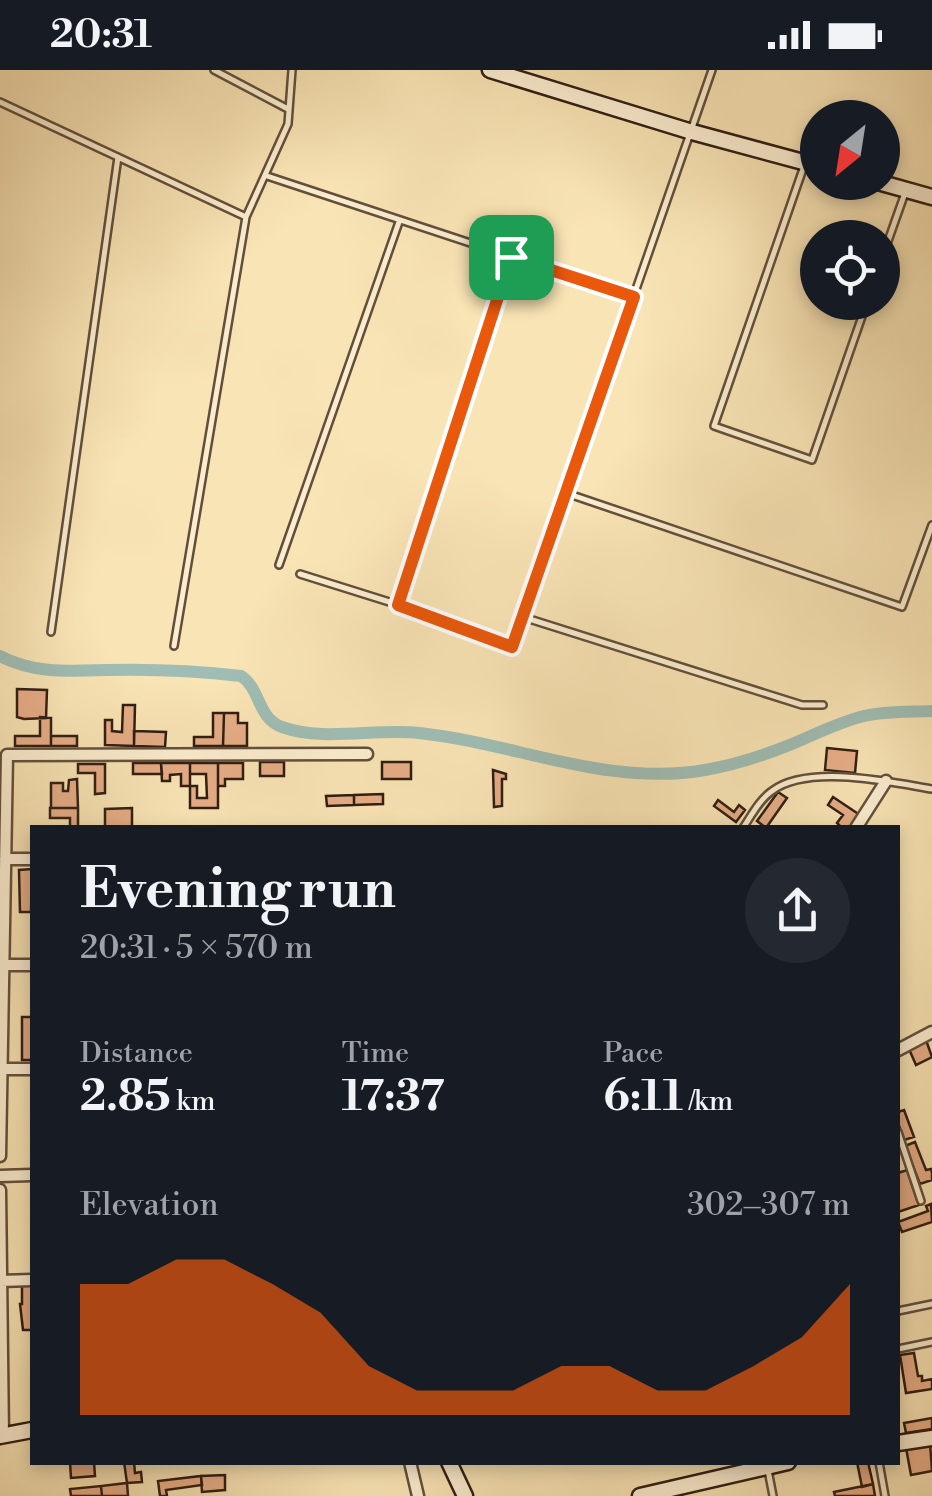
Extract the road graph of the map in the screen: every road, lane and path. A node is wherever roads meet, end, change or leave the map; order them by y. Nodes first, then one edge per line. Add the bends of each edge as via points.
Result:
1 (214, 70) edge
2 (292, 70) edge
3 (490, 70) edge
4 (712, 70) edge
5 (0, 102) edge
6 (288, 109) junction
7 (692, 132) junction
8 (118, 158) junction
9 (800, 161) edge
10 (267, 176) junction
11 (900, 188) edge
12 (906, 190) junction
13 (800, 194) edge
14 (932, 197) edge
15 (246, 218) junction
16 (895, 220) edge
17 (399, 222) junction
18 (511, 257) junction
19 (634, 297) junction
20 (861, 320) edge
21 (566, 493) junction
22 (932, 525) edge
23 (279, 565) dead end
24 (300, 574) dead end
25 (398, 605) junction
26 (523, 617) junction
27 (51, 632) dead end
28 (174, 646) dead end
29 (823, 704) dead end
30 (367, 754) dead end
31 (886, 781) junction
32 (932, 788) edge
33 (745, 825) edge
34 (858, 825) edge
35 (6, 858) junction
36 (30, 859) edge
37 (4, 964) junction
38 (30, 965) edge
39 (932, 1032) edge
40 (1, 1034) edge
41 (900, 1049) edge
42 (2, 1069) edge
43 (30, 1069) edge
44 (900, 1138) edge
45 (0, 1156) edge
46 (30, 1175) edge
47 (0, 1176) edge
48 (0, 1190) edge
49 (922, 1200) dead end
50 (1, 1280) edge
51 (30, 1280) edge
52 (932, 1304) edge
53 (900, 1311) edge
54 (932, 1342) edge
55 (900, 1348) edge
56 (30, 1430) edge
57 (1, 1436) edge
58 (932, 1438) edge
59 (900, 1443) edge
60 (411, 1465) edge
61 (451, 1465) edge
62 (772, 1465) edge
63 (880, 1465) edge
64 (767, 1466) junction
65 (418, 1496) edge
66 (465, 1496) edge
67 (640, 1496) edge
68 (773, 1496) edge
69 (885, 1496) edge

1 - 6 lane
2 - 6 lane
3 - 7 street
4 - 7 lane
5 - 8 lane
6 - 10 lane
7 - 9 street
7 - 19 lane
8 - 15 lane
8 - 27 lane
10 - 15 lane
10 - 17 lane
11 - 12 street
12 - 14 street
12 - 16 lane
13 - 20 lane via 714,426 812,460
15 - 28 lane
17 - 18 lane
17 - 23 lane
18 - 19 lane
18 - 25 lane
19 - 21 lane
21 - 22 lane via 902,607
21 - 26 lane
24 - 25 lane
25 - 26 lane via 512,647
26 - 29 lane via 802,705
30 - 35 street via 7,755
31 - 32 lane
31 - 33 lane via 793,781 770,791
31 - 34 street
35 - 36 street
35 - 37 street
37 - 38 street
37 - 40 street
39 - 41 street
40 - 42 street
42 - 43 street
42 - 45 street
44 - 49 lane
46 - 47 street
48 - 50 street
50 - 51 street
50 - 57 street
52 - 53 lane
54 - 55 lane
56 - 57 street
58 - 59 street
60 - 65 street
61 - 66 street
62 - 64 street
63 - 69 lane
64 - 67 street
64 - 68 lane

